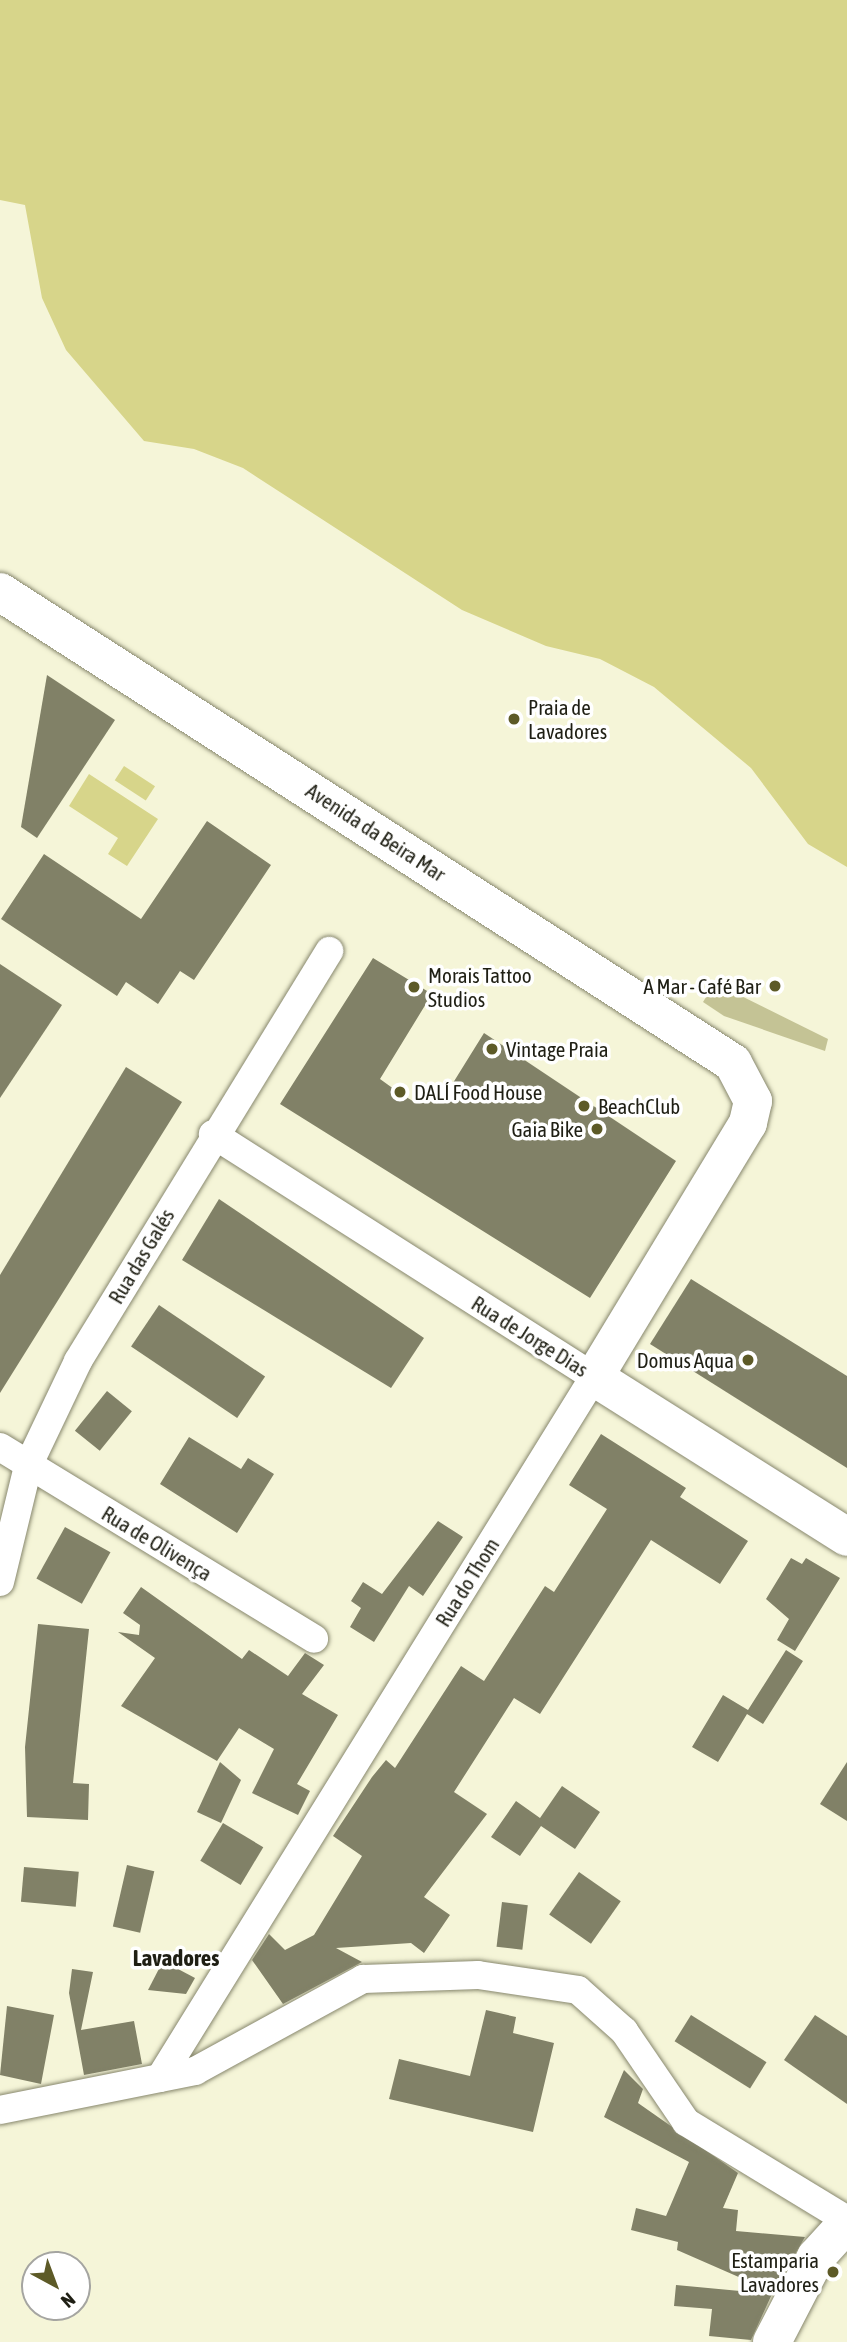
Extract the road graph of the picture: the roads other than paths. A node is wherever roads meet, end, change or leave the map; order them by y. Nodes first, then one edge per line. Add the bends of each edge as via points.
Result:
1 (0, 592) edge
2 (329, 951) dead end
3 (746, 1079) joint
4 (213, 1134) junction
5 (594, 1377) junction
6 (0, 1447) edge
7 (28, 1466) junction
8 (847, 1536) edge
9 (0, 1582) edge
10 (314, 1639) dead end
11 (160, 2078) junction
12 (0, 2110) edge
13 (847, 2222) edge
14 (772, 2342) edge

1 - 3 main road, Avenida da Beira Mar via 673,1023 733,1063
2 - 4 street, Rua das Galés
3 - 5 main road, Rua do Thom via 753,1101 748,1123
4 - 5 street, Rua de Jorge Dias
4 - 7 street, Rua das Galés via 78,1361
5 - 8 main road, Rua de Jorge Dias
5 - 11 street, Rua do Thom
6 - 7 street, Rua de Olivença
7 - 9 street, Rua das Galés
7 - 10 street, Rua de Olivença
11 - 12 street
11 - 13 street via 195,2071 363,1979 478,1975 578,1990 624,2031 686,2122
13 - 14 main road via 816,2257

